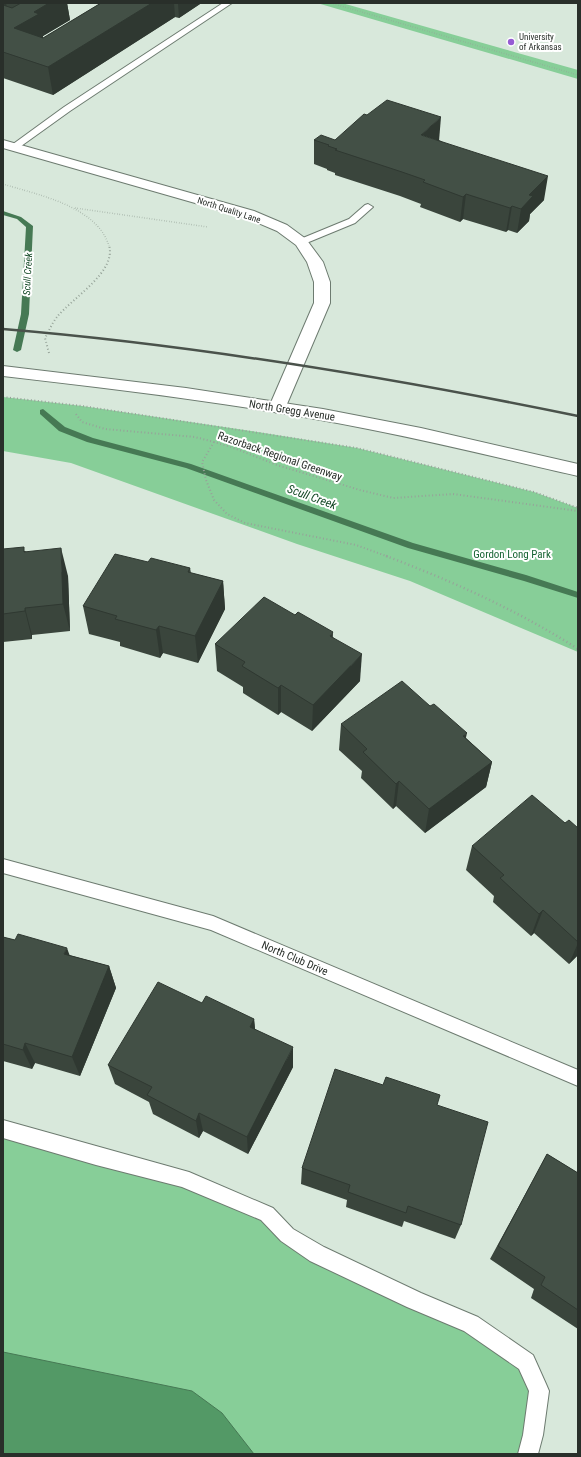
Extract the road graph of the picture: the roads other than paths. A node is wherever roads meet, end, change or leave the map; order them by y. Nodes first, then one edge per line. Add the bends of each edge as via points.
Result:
1 (228, 3) edge
2 (8, 146) edge
3 (368, 207) dead end
4 (301, 242) junction
5 (3, 371) edge
6 (278, 408) junction
7 (578, 470) edge
8 (3, 866) edge
9 (578, 1078) edge
10 (3, 1129) edge
11 (528, 1454) edge

1 - 2 lane
2 - 4 street, North Quality Lane via 249,214 282,228
3 - 4 lane via 352,220
4 - 6 street, North Quality Lane via 315,262 322,282 322,303
5 - 6 street, North Gregg Avenue via 94,381
6 - 7 street, North Gregg Avenue via 376,425
8 - 9 lane, North Club Drive via 213,923
10 - 11 lane via 183,1178 267,1214 287,1235 317,1254 471,1324 526,1362 539,1391

